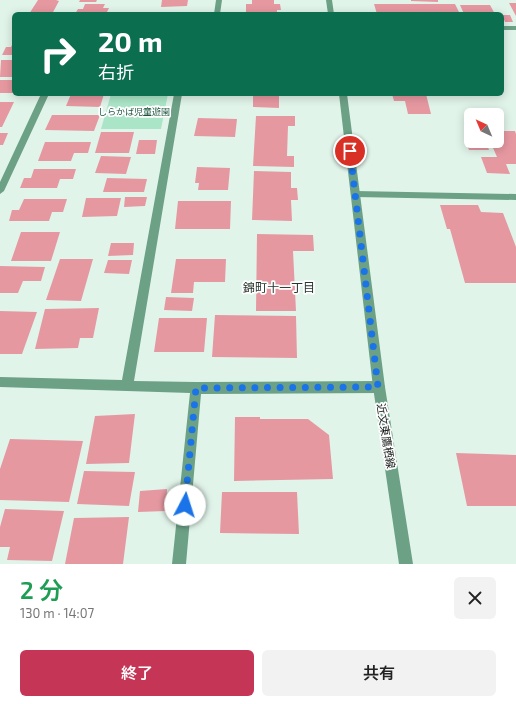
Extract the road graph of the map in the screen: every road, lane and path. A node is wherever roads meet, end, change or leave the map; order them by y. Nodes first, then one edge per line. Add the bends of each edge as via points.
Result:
1 (219, 0) edge
2 (329, 0) edge
3 (217, 12) edge
4 (331, 12) edge
5 (504, 28) edge
6 (516, 28) edge
7 (43, 96) edge
8 (178, 96) edge
9 (343, 96) edge
10 (0, 191) edge
11 (356, 194) junction
12 (516, 197) edge
13 (0, 384) edge
14 (127, 386) junction
15 (378, 387) junction
16 (196, 388) junction
17 (179, 564) edge
18 (406, 564) edge

1 - 3 street
2 - 4 street
5 - 6 street
7 - 10 street
8 - 14 street
9 - 11 street, 近文東鷹栖線
11 - 12 street
11 - 15 street, 近文東鷹栖線
13 - 14 street
14 - 16 street
15 - 16 street
15 - 18 street, 近文東鷹栖線
16 - 17 street

